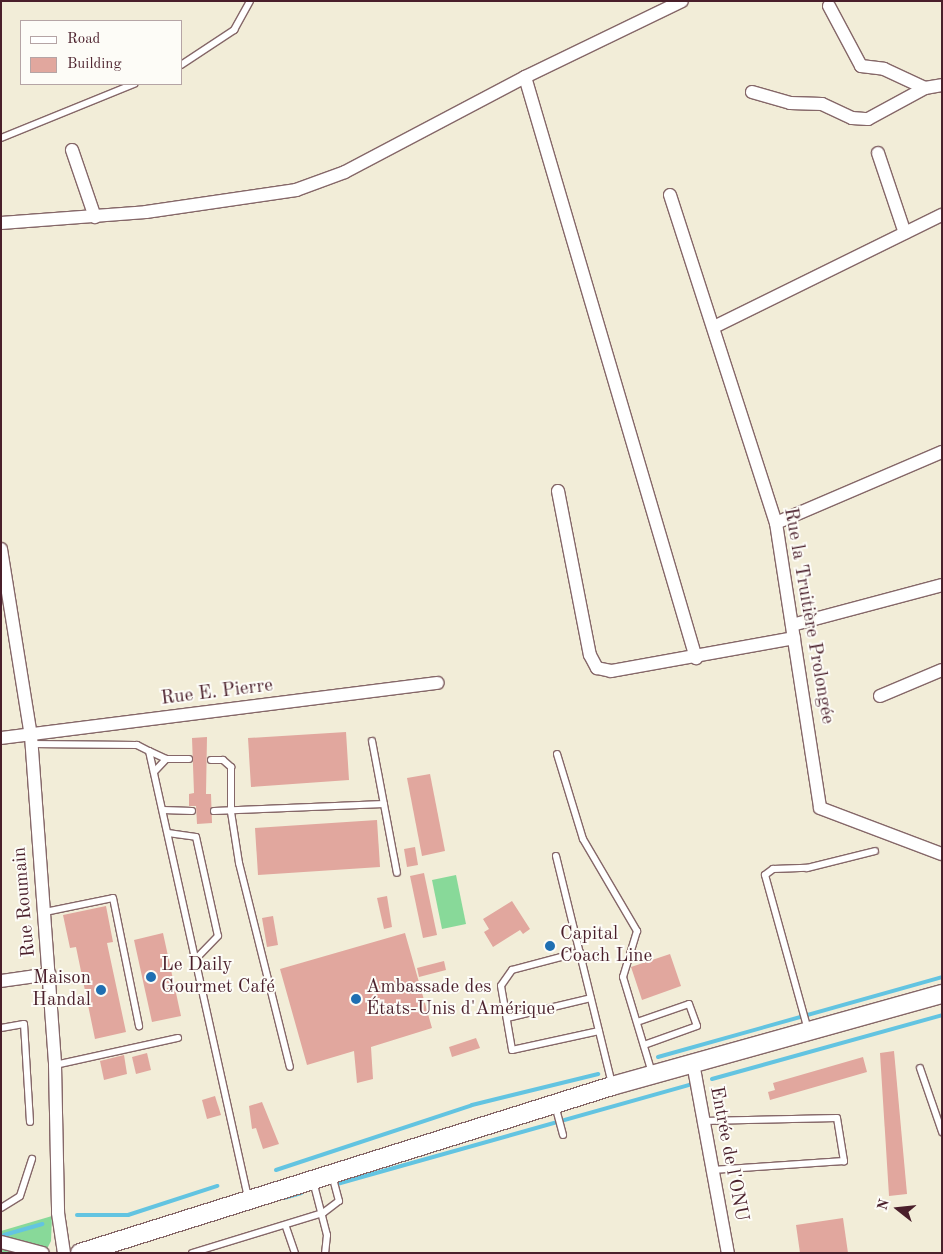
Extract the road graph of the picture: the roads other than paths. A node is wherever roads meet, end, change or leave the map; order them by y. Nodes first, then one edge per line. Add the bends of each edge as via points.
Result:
1 (250, 1) edge
2 (682, 1) edge
3 (829, 6) dead end
4 (182, 64) edge
5 (524, 77) junction
6 (132, 85) edge
7 (942, 86) edge
8 (925, 88) junction
9 (752, 92) dead end
10 (1, 138) edge
11 (72, 150) dead end
12 (878, 153) dead end
13 (670, 195) dead end
14 (942, 215) edge
15 (95, 217) junction
16 (1, 223) edge
17 (905, 233) junction
18 (714, 327) junction
19 (942, 452) edge
20 (558, 491) dead end
21 (776, 523) junction
22 (1, 550) edge
23 (942, 585) edge
24 (792, 624) junction
25 (794, 638) junction
26 (696, 658) junction
27 (942, 670) edge
28 (438, 683) dead end
29 (880, 696) dead end
30 (1, 738) edge
31 (31, 740) junction
32 (372, 741) dead end
33 (149, 751) junction
34 (557, 754) dead end
35 (166, 759) junction
36 (189, 760) dead end
37 (210, 760) dead end
38 (154, 772) junction
39 (384, 804) junction
40 (163, 810) junction
41 (192, 811) dead end
42 (214, 811) dead end
43 (231, 812) junction
44 (168, 832) junction
45 (876, 851) dead end
46 (942, 854) edge
47 (556, 856) dead end
48 (397, 872) dead end
49 (45, 912) junction
50 (580, 952) junction
51 (196, 959) junction
52 (50, 974) junction
53 (1, 982) edge
54 (942, 994) edge
55 (591, 998) junction
56 (506, 1018) junction
57 (637, 1022) junction
58 (139, 1026) dead end
59 (1, 1028) edge
60 (808, 1030) junction
61 (599, 1031) junction
62 (178, 1038) dead end
63 (644, 1045) junction
64 (693, 1063) junction
65 (55, 1065) junction
66 (290, 1066) dead end
67 (920, 1068) dead end
68 (653, 1075) junction
69 (612, 1086) junction
70 (555, 1104) junction
71 (702, 1121) junction
72 (30, 1122) dead end
73 (942, 1132) edge
74 (563, 1135) dead end
75 (32, 1159) dead end
76 (712, 1170) junction
77 (332, 1173) junction
78 (313, 1180) junction
79 (248, 1198) junction
80 (1, 1208) edge
81 (322, 1213) junction
82 (286, 1227) junction
83 (1, 1242) edge
84 (43, 1253) edge
85 (64, 1253) edge
86 (80, 1253) edge
87 (192, 1253) edge
88 (295, 1253) edge
89 (325, 1253) edge
90 (728, 1253) edge

1 - 4 lane via 234,30
2 - 5 street
3 - 8 street via 861,66 884,69
5 - 15 street via 345,172 296,190
5 - 26 street via 601,348
6 - 10 lane
7 - 8 street
8 - 9 street via 868,118 852,118 822,104 790,103
11 - 15 street
12 - 17 street
13 - 18 street, Rue la Truitière Prolongée
14 - 17 street
15 - 16 street
17 - 18 street
18 - 21 street, Rue la Truitière Prolongée
19 - 21 street
20 - 26 street via 593,663 611,671
21 - 24 street, Rue la Truitière Prolongée
22 - 31 street, Rue Roumain
23 - 24 street
24 - 25 street, Rue la Truitière Prolongée
25 - 26 street
25 - 46 street, Rue la Truitière Prolongée via 820,808
27 - 29 street
28 - 31 street, Rue E. Pierre
30 - 31 street, Rue E. Pierre
31 - 33 lane via 137,745
31 - 49 street, Rue Roumain
32 - 39 lane
33 - 35 lane
33 - 38 lane
34 - 57 lane via 583,840 637,931 623,977
35 - 36 lane
35 - 38 lane
37 - 43 lane via 223,760 231,768
38 - 40 lane
39 - 43 lane
39 - 48 lane
40 - 41 lane
40 - 44 lane
42 - 43 lane
43 - 66 lane via 239,863
44 - 51 lane
44 - 51 lane via 196,837 218,936
45 - 60 lane via 806,868 773,869 765,875
47 - 50 lane
49 - 52 street, Rue Roumain
49 - 58 lane via 113,898
50 - 55 lane
50 - 56 lane via 512,970 501,986
51 - 79 lane
52 - 53 street
52 - 65 street, Rue Roumain
54 - 60 main road
55 - 56 lane
55 - 61 lane
56 - 61 lane via 512,1050
57 - 63 lane
57 - 63 lane via 689,1004 697,1026
59 - 72 lane via 24,1024
60 - 64 main road
61 - 69 lane
62 - 65 lane
63 - 68 lane
64 - 68 main road
64 - 71 street, Entrée de l'ONU
65 - 85 street, Rue Roumain via 58,1213
67 - 73 lane
68 - 69 main road
69 - 70 main road
70 - 74 lane
70 - 77 main road
71 - 76 street, Entrée de l'ONU
71 - 76 lane via 837,1118 844,1162
75 - 80 lane via 20,1196
76 - 90 street, Entrée de l'ONU
77 - 78 main road
77 - 81 lane via 339,1201
78 - 79 main road
78 - 81 lane
79 - 86 main road
81 - 82 lane
81 - 89 lane
82 - 87 lane
82 - 88 lane
83 - 84 street

